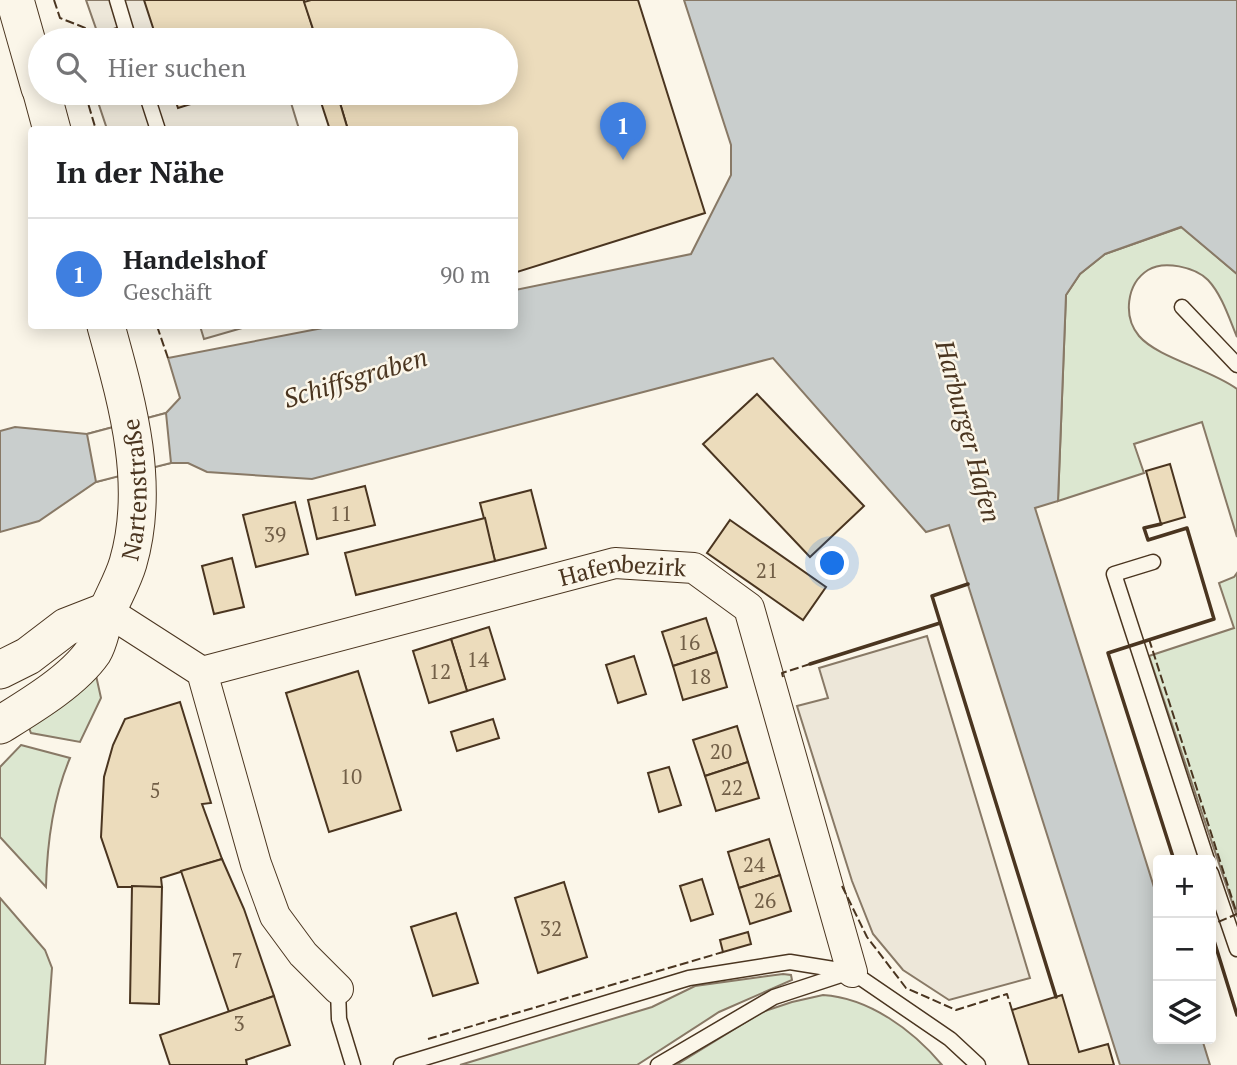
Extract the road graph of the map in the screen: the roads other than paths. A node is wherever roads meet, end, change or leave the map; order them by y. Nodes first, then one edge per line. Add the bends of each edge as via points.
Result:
1 (15, 0) edge
2 (117, 0) edge
3 (125, 28) edge
4 (28, 40) edge
5 (46, 105) edge
6 (150, 105) edge
7 (51, 126) edge
8 (157, 126) edge
9 (1182, 307) dead end
10 (107, 329) edge
11 (1237, 365) edge
12 (1153, 562) dead end
13 (107, 611) junction
14 (0, 670) edge
15 (202, 672) junction
16 (0, 725) edge
17 (1204, 855) edge
18 (1216, 888) edge
19 (1237, 949) edge
20 (852, 972) junction
21 (338, 989) joint
22 (353, 1065) edge
23 (401, 1065) edge
24 (658, 1065) edge
25 (978, 1065) edge

1 - 4 street
2 - 3 lane
5 - 7 street
6 - 8 lane
9 - 11 lane
10 - 13 street, Nartenstraße via 130,423 138,502 128,561
12 - 17 lane via 1114,574
13 - 14 street via 66,627 28,656
13 - 15 street
13 - 16 street, Nartenstraße via 93,652 44,697
15 - 20 street, Hafenbezirk via 615,563 694,568 749,608
15 - 21 street via 275,916 303,954
18 - 19 lane
20 - 23 lane via 790,962 689,978
20 - 24 lane via 774,997
20 - 25 lane via 950,1039
21 - 22 lane via 339,1019

